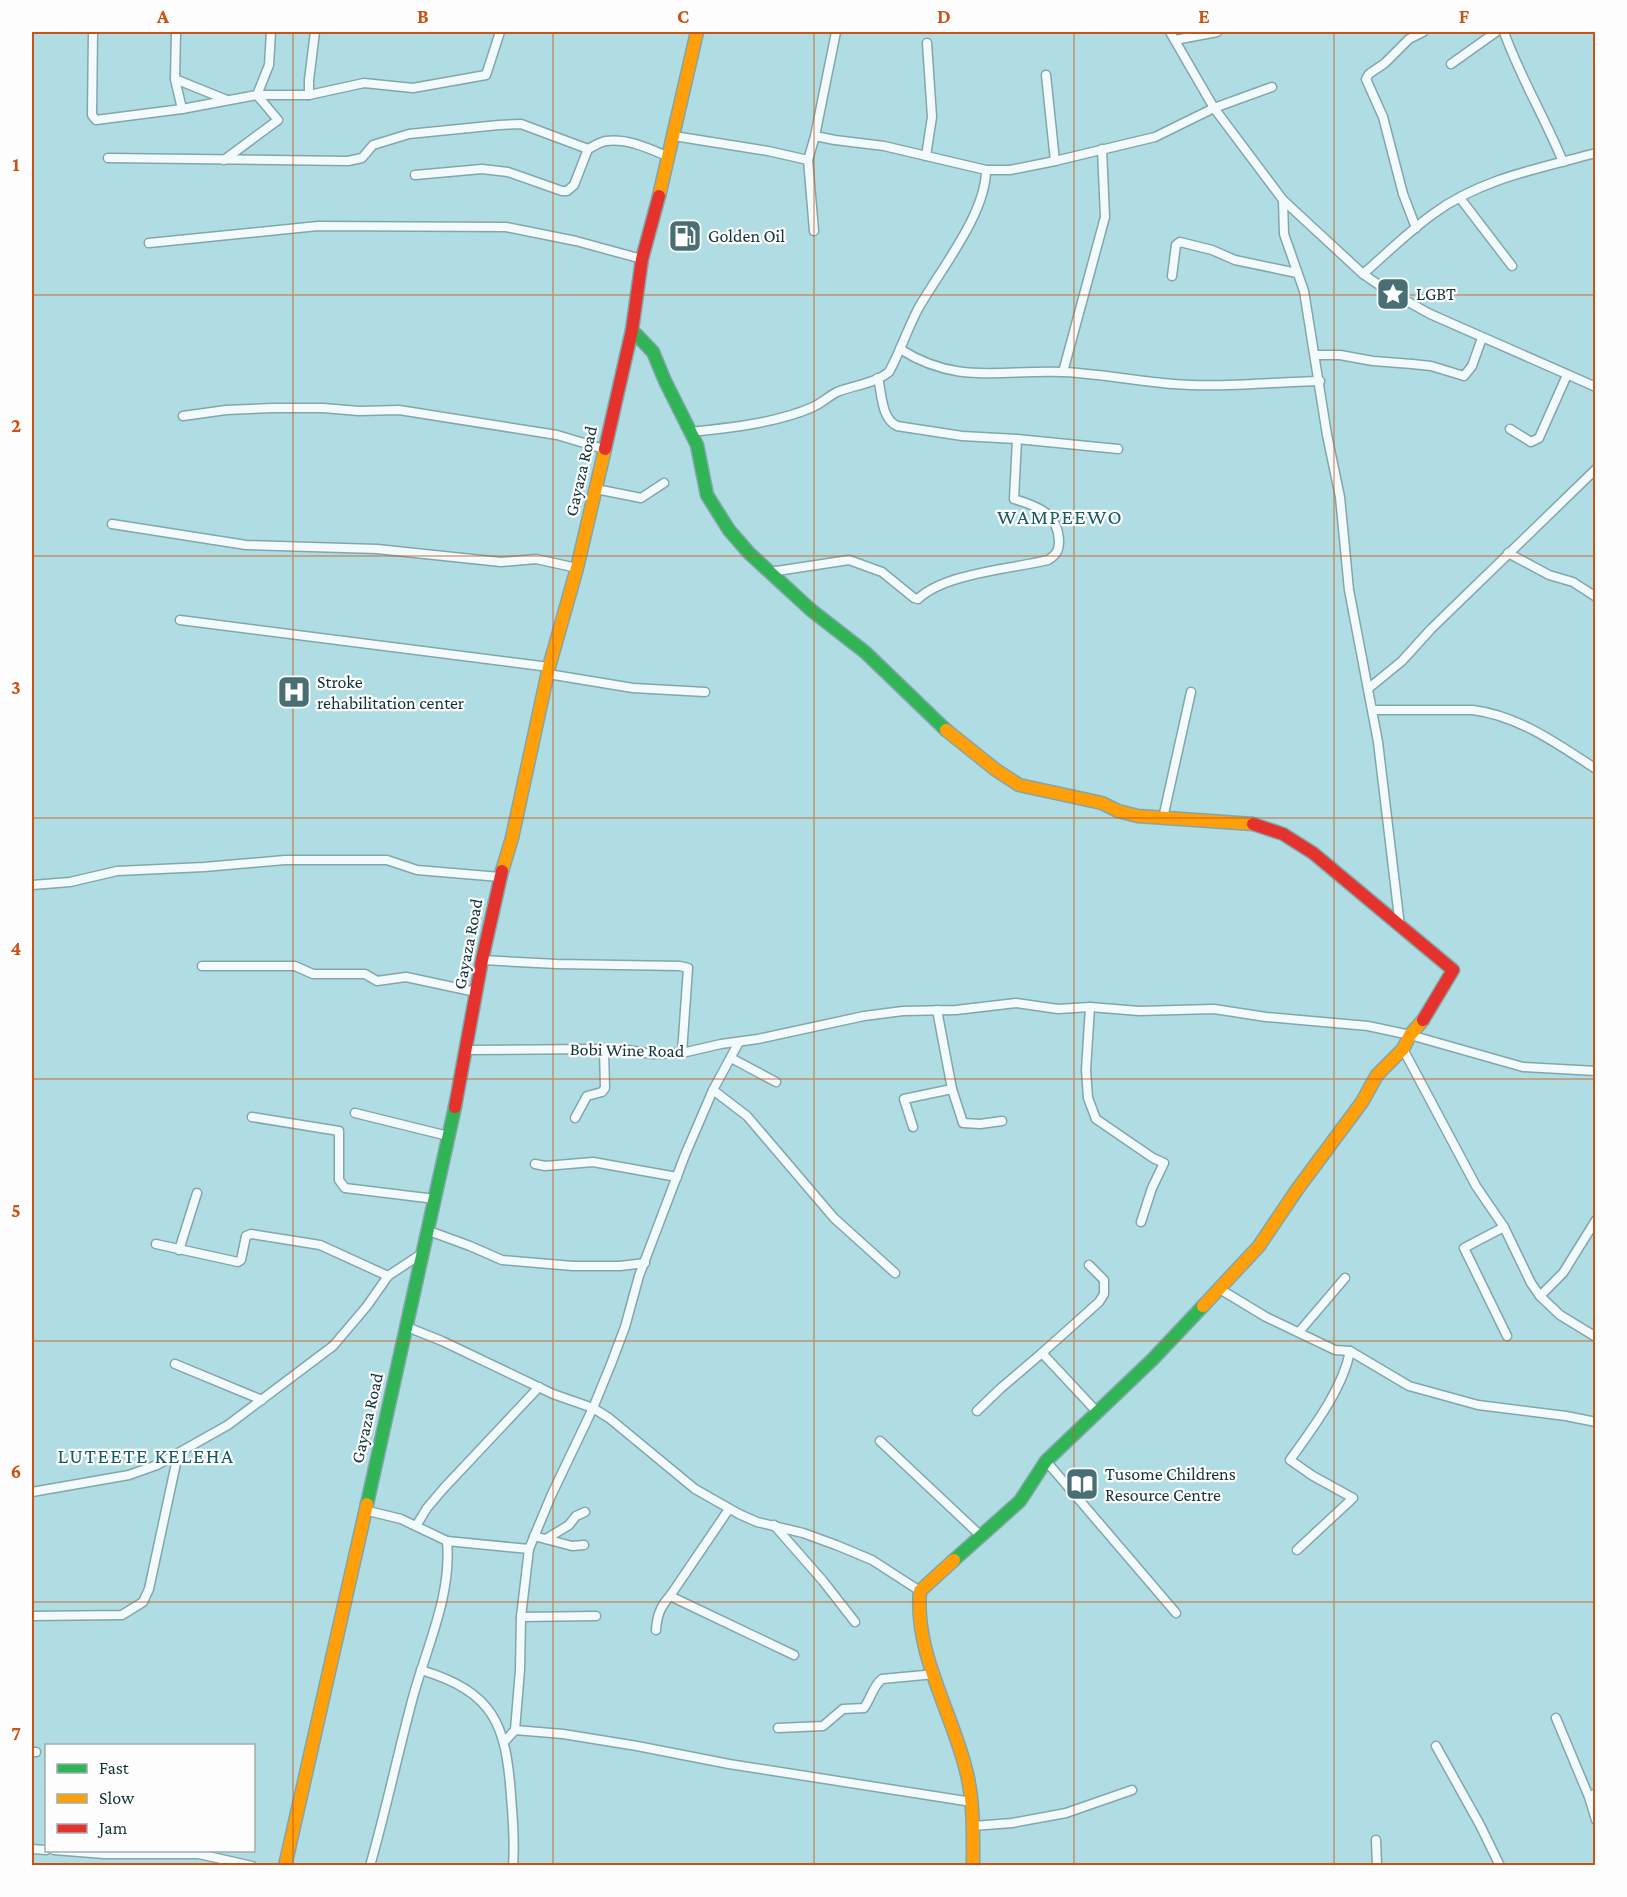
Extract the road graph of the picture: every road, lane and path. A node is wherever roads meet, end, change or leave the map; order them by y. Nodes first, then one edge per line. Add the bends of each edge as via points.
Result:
1 (93, 32) edge
2 (176, 32) edge
3 (271, 32) edge
4 (315, 32) edge
5 (500, 32) edge
6 (697, 32) edge
7 (836, 32) edge
8 (1170, 32) edge
9 (1216, 32) edge
10 (1423, 32) edge
11 (1496, 32) edge
12 (1504, 32) edge
13 (1175, 40) junction
14 (927, 42) dead end
15 (1451, 64) dead end
16 (1046, 75) dead end
17 (175, 78) junction
18 (1272, 87) dead end
19 (309, 94) junction
20 (257, 95) junction
21 (227, 100) junction
22 (1214, 108) junction
23 (182, 109) junction
24 (674, 136) junction
25 (815, 136) junction
26 (588, 149) junction
27 (1102, 150) junction
28 (1596, 153) edge
29 (926, 156) junction
30 (669, 157) junction
31 (108, 158) dead end
32 (224, 160) junction
33 (808, 160) junction
34 (1055, 162) junction
35 (1563, 162) junction
36 (986, 170) junction
37 (415, 175) dead end
38 (1460, 198) junction
39 (1283, 200) junction
40 (1416, 228) junction
41 (814, 231) dead end
42 (149, 243) dead end
43 (642, 259) junction
44 (1512, 267) dead end
45 (1298, 273) junction
46 (1363, 274) junction
47 (1172, 276) dead end
48 (632, 330) junction
49 (1482, 338) junction
50 (900, 349) junction
51 (1316, 355) junction
52 (1063, 372) junction
53 (1567, 375) junction
54 (878, 378) junction
55 (1320, 381) junction
56 (1596, 387) edge
57 (183, 416) dead end
58 (1510, 429) dead end
59 (690, 432) junction
60 (1017, 439) junction
61 (604, 449) junction
62 (1118, 449) dead end
63 (1596, 469) edge
64 (664, 483) dead end
65 (596, 489) junction
66 (112, 524) dead end
67 (1508, 553) junction
68 (577, 568) junction
69 (770, 572) junction
70 (1596, 597) edge
71 (180, 620) dead end
72 (549, 670) junction
73 (1370, 688) junction
74 (705, 692) dead end
75 (1191, 692) dead end
76 (1373, 710) junction
77 (1596, 770) edge
78 (1163, 818) junction
79 (500, 877) junction
80 (32, 885) edge
81 (1400, 926) junction
82 (482, 960) junction
83 (202, 966) dead end
84 (476, 993) junction
85 (1090, 1007) junction
86 (937, 1010) junction
87 (1410, 1035) junction
88 (739, 1042) junction
89 (1403, 1049) junction
90 (467, 1050) junction
91 (604, 1050) junction
92 (682, 1053) junction
93 (731, 1058) junction
94 (1596, 1071) edge
95 (776, 1082) dead end
96 (952, 1089) junction
97 (713, 1090) junction
98 (355, 1113) dead end
99 (252, 1117) dead end
100 (575, 1118) dead end
101 (1002, 1121) dead end
102 (914, 1127) dead end
103 (448, 1136) junction
104 (536, 1164) dead end
105 (677, 1177) junction
106 (197, 1193) dead end
107 (435, 1199) junction
108 (1596, 1220) edge
109 (1141, 1222) dead end
110 (1504, 1227) junction
111 (429, 1231) junction
112 (156, 1244) dead end
113 (179, 1250) junction
114 (424, 1252) junction
115 (645, 1263) junction
116 (1089, 1265) dead end
117 (895, 1273) dead end
118 (388, 1276) junction
119 (1345, 1278) dead end
120 (1218, 1288) junction
121 (1540, 1296) junction
122 (406, 1327) junction
123 (1299, 1332) junction
124 (1507, 1336) dead end
125 (1596, 1337) edge
126 (1350, 1351) junction
127 (1042, 1353) junction
128 (175, 1364) dead end
129 (539, 1387) junction
130 (262, 1400) junction
131 (593, 1408) junction
132 (977, 1411) dead end
133 (1098, 1413) junction
134 (1596, 1422) edge
135 (880, 1441) dead end
136 (178, 1454) junction
137 (1046, 1461) junction
138 (32, 1492) edge
139 (729, 1509) junction
140 (364, 1510) junction
141 (585, 1512) dead end
142 (774, 1525) junction
143 (416, 1526) junction
144 (534, 1536) junction
145 (981, 1536) junction
146 (546, 1539) junction
147 (447, 1541) junction
148 (584, 1545) dead end
149 (529, 1549) junction
150 (1297, 1550) dead end
151 (920, 1591) junction
152 (670, 1596) junction
153 (1176, 1613) dead end
154 (32, 1616) edge
155 (596, 1616) dead end
156 (522, 1617) junction
157 (855, 1622) dead end
158 (656, 1630) dead end
159 (794, 1655) dead end
160 (421, 1670) junction
161 (935, 1674) junction
162 (1556, 1718) dead end
163 (778, 1728) dead end
164 (515, 1730) junction
165 (505, 1742) junction
166 (1436, 1746) dead end
167 (1132, 1790) dead end
168 (1592, 1795) edge
169 (972, 1802) junction
170 (1596, 1820) edge
171 (973, 1826) junction
172 (1376, 1840) dead end
173 (89, 1852) edge
174 (159, 1854) junction
175 (159, 1866) edge
176 (252, 1866) edge
177 (285, 1866) edge
178 (370, 1866) edge
179 (513, 1866) edge
180 (973, 1866) edge
181 (1377, 1866) edge
182 (1500, 1866) edge

1 - 23 street via 93,119
2 - 17 street
3 - 20 street via 269,65
4 - 19 street
5 - 19 street via 486,75 413,88 364,83
6 - 24 street, Gayaza Road
7 - 25 street
8 - 13 street
9 - 13 street
10 - 40 street via 1409,39 1366,79 1385,124
11 - 15 street
12 - 35 street
13 - 22 street
14 - 29 street via 932,117
16 - 34 street
17 - 21 street
17 - 23 street
18 - 22 street
19 - 20 street
20 - 21 street
20 - 32 street via 278,120
21 - 23 street
22 - 27 street via 1163,134
22 - 39 street
24 - 30 street, Gayaza Road
24 - 33 street
25 - 29 street
25 - 33 street
26 - 30 street via 606,141 623,142
26 - 32 street via 521,124 409,134 373,145 362,158 348,161
26 - 37 street via 574,185 567,191 508,172 482,169
27 - 34 street
27 - 52 street via 1105,217
28 - 35 street
29 - 36 street
30 - 43 street, Gayaza Road
31 - 32 street
33 - 41 street
34 - 36 street via 1010,171
35 - 38 street via 1509,177
36 - 50 street via 985,190 976,210
38 - 40 street
38 - 44 street
39 - 45 street via 1284,234
39 - 46 street
40 - 46 street
42 - 43 street via 318,226 506,226
43 - 48 street, Gayaza Road
45 - 47 street via 1235,260 1180,242 1173,256
45 - 51 street
46 - 49 street via 1430,314
48 - 59 street via 653,352
48 - 61 street, Gayaza Road
49 - 51 street via 1464,376 1431,366
49 - 53 street
50 - 52 street via 944,370 965,374
50 - 54 street via 889,372
51 - 55 street
52 - 55 street via 1187,384
53 - 56 street
53 - 58 street via 1539,438 1532,442
54 - 59 street via 837,392 813,407 754,424
54 - 60 street via 885,414 897,426
55 - 73 street via 1340,496 1349,590
57 - 61 street via 273,408 399,410 557,435
59 - 69 street via 697,445 707,495 729,530
60 - 62 street
60 - 69 street via 1014,499 1038,507 1059,530 1059,548 1048,560 958,579 918,599 882,572 849,560
61 - 65 street, Gayaza Road
63 - 67 street
64 - 65 street via 641,498
65 - 68 street, Gayaza Road
66 - 68 street via 246,545 377,549 501,562 536,559
67 - 70 street via 1549,575 1573,582
67 - 73 street via 1402,662
68 - 72 street, Gayaza Road
69 - 78 street via 865,652 933,719 996,770 1033,789 1102,803 1135,815
71 - 72 street
72 - 74 street via 633,688
72 - 79 street, Gayaza Road
73 - 76 street
75 - 78 street
76 - 77 street via 1488,712 1524,725
76 - 81 street
78 - 81 street via 1255,824 1276,831 1324,862
79 - 80 street via 417,870 387,860 296,860 117,871 70,882
79 - 82 street, Gayaza Road
81 - 87 street via 1453,970
82 - 84 street, Gayaza Road
82 - 92 street via 688,968
83 - 84 street via 295,966 313,974 365,974 377,981 406,977
84 - 90 street, Gayaza Road
85 - 86 street, Bobi Wine Road via 1058,1009 1016,1003
85 - 87 street, Bobi Wine Road via 1138,1011 1214,1009 1368,1026
85 - 109 street via 1086,1070 1088,1098 1096,1119 1164,1163
86 - 88 street, Bobi Wine Road via 864,1016
86 - 96 street
87 - 89 street
87 - 94 street, Bobi Wine Road via 1523,1067
88 - 92 street, Bobi Wine Road
88 - 93 street
89 - 110 street via 1471,1177
89 - 120 street via 1377,1075 1259,1246
90 - 91 street, Bobi Wine Road
90 - 103 street, Gayaza Road
91 - 92 street, Bobi Wine Road
91 - 100 street via 605,1088 587,1096
93 - 95 street
93 - 97 street
96 - 101 street via 963,1123
96 - 102 street via 904,1098
97 - 105 street
97 - 117 street via 747,1116 834,1218
98 - 103 street
99 - 107 street via 339,1131 339,1180 345,1188
103 - 107 street, Gayaza Road
104 - 105 street via 593,1162
105 - 115 street
106 - 113 street
107 - 111 street, Gayaza Road
108 - 121 street via 1563,1273
110 - 121 street
110 - 124 street via 1464,1248
111 - 114 street, Gayaza Road
111 - 115 street via 502,1260 573,1266
112 - 113 street
113 - 118 street via 238,1262 250,1234 320,1245
114 - 118 street
114 - 122 street, Gayaza Road
115 - 131 street
116 - 127 street via 1104,1280 1104,1294
118 - 130 street via 333,1346
119 - 123 street
120 - 123 street
120 - 133 street
121 - 125 street via 1560,1315
122 - 129 street
122 - 140 street, Gayaza Road
123 - 126 street via 1335,1350
126 - 134 street via 1409,1386 1478,1405
126 - 150 street via 1347,1369 1290,1460 1353,1498
127 - 132 street
127 - 133 street
128 - 130 street
129 - 131 street
129 - 143 street via 444,1488
130 - 136 street
131 - 139 street via 695,1489
131 - 144 street
133 - 137 street
135 - 145 street
136 - 138 street via 129,1474
136 - 154 street via 143,1602 122,1615
137 - 145 street via 1020,1501
137 - 153 street
139 - 142 street
139 - 152 street
140 - 143 street
140 - 177 street, Gayaza Road
141 - 146 street
142 - 151 street via 872,1560
142 - 157 street
143 - 147 street
144 - 146 street
144 - 149 street
145 - 151 street
146 - 148 street
147 - 149 street
147 - 160 street via 444,1595
149 - 156 street
151 - 161 street via 920,1621
152 - 158 street via 657,1616
152 - 159 street
155 - 156 street
156 - 164 street
160 - 165 street via 447,1678 472,1693 486,1706
160 - 178 street
161 - 163 street via 882,1679 875,1684 864,1708 843,1709 823,1726
161 - 169 street via 968,1774
162 - 168 street
164 - 165 street
164 - 169 street via 563,1734
165 - 179 street
166 - 182 street
167 - 171 street via 1066,1814
168 - 170 street
169 - 171 street
171 - 180 street
172 - 181 street
173 - 174 street
174 - 175 street
174 - 176 street via 212,1855

